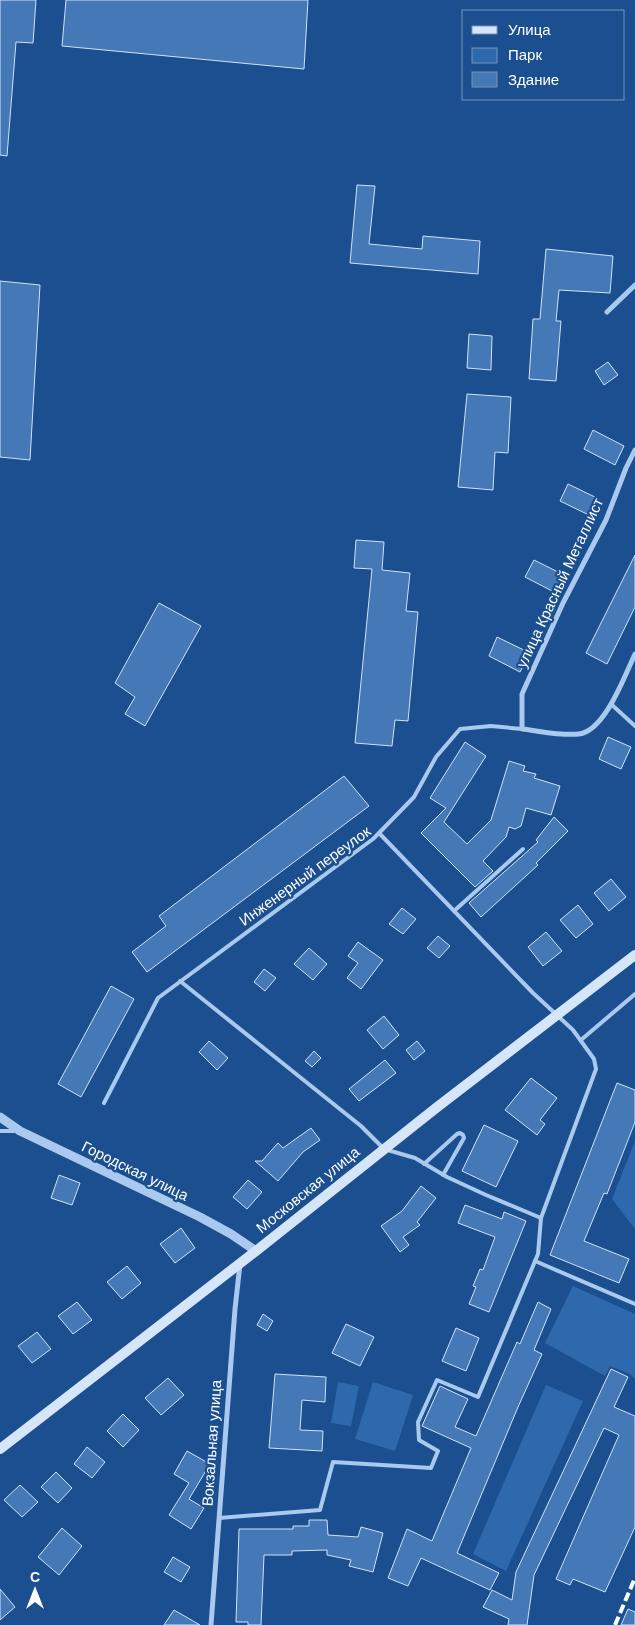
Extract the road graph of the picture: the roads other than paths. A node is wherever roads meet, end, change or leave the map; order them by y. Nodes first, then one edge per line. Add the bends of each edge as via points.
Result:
1 (635, 285) edge
2 (607, 312) dead end
3 (635, 450) edge
4 (635, 654) edge
5 (611, 704) junction
6 (635, 726) edge
7 (522, 729) junction
8 (379, 833) junction
9 (523, 849) dead end
10 (454, 911) junction
11 (635, 955) edge
12 (180, 981) junction
13 (635, 994) edge
14 (557, 1015) junction
15 (581, 1040) junction
16 (104, 1103) dead end
17 (0, 1117) edge
18 (20, 1131) junction
19 (0, 1132) edge
20 (384, 1149) junction
21 (424, 1164) junction
22 (442, 1175) junction
23 (541, 1218) junction
24 (256, 1251) junction
25 (535, 1261) junction
26 (240, 1264) junction
27 (635, 1304) edge
28 (0, 1449) edge
29 (219, 1518) junction
30 (211, 1625) edge

1 - 2 street
3 - 7 street, улица Красный Металлист via 606,520 563,602 522,694
4 - 5 street
5 - 6 lane
5 - 7 street via 597,725 581,734
7 - 8 lane via 491,726 460,729 436,757 414,797
8 - 10 lane, Инженерный переулок
8 - 12 lane, Инженерный переулок
9 - 10 lane
10 - 14 lane, Инженерный переулок
11 - 14 main road, Московская улица
12 - 16 lane, Инженерный переулок via 158,998
12 - 20 lane via 361,1126
13 - 15 lane
14 - 15 lane, Инженерный переулок
14 - 20 main road, Московская улица
15 - 23 lane, Инженерный переулок via 594,1060 596,1070
17 - 18 street, Городская улица
18 - 19 lane
18 - 24 street, Городская улица via 200,1217
20 - 21 lane
20 - 24 main road, Московская улица
21 - 22 lane
21 - 22 lane via 457,1134 463,1134 464,1138
22 - 23 lane
23 - 25 lane, Инженерный переулок
24 - 26 main road, Московская улица
25 - 27 lane
25 - 29 lane, Инженерный переулок via 478,1397 437,1380 418,1422 419,1440 438,1451 431,1468 333,1462 320,1510
26 - 28 main road, Московская улица
26 - 29 street, Вокзальная улица
29 - 30 street, Вокзальная улица

